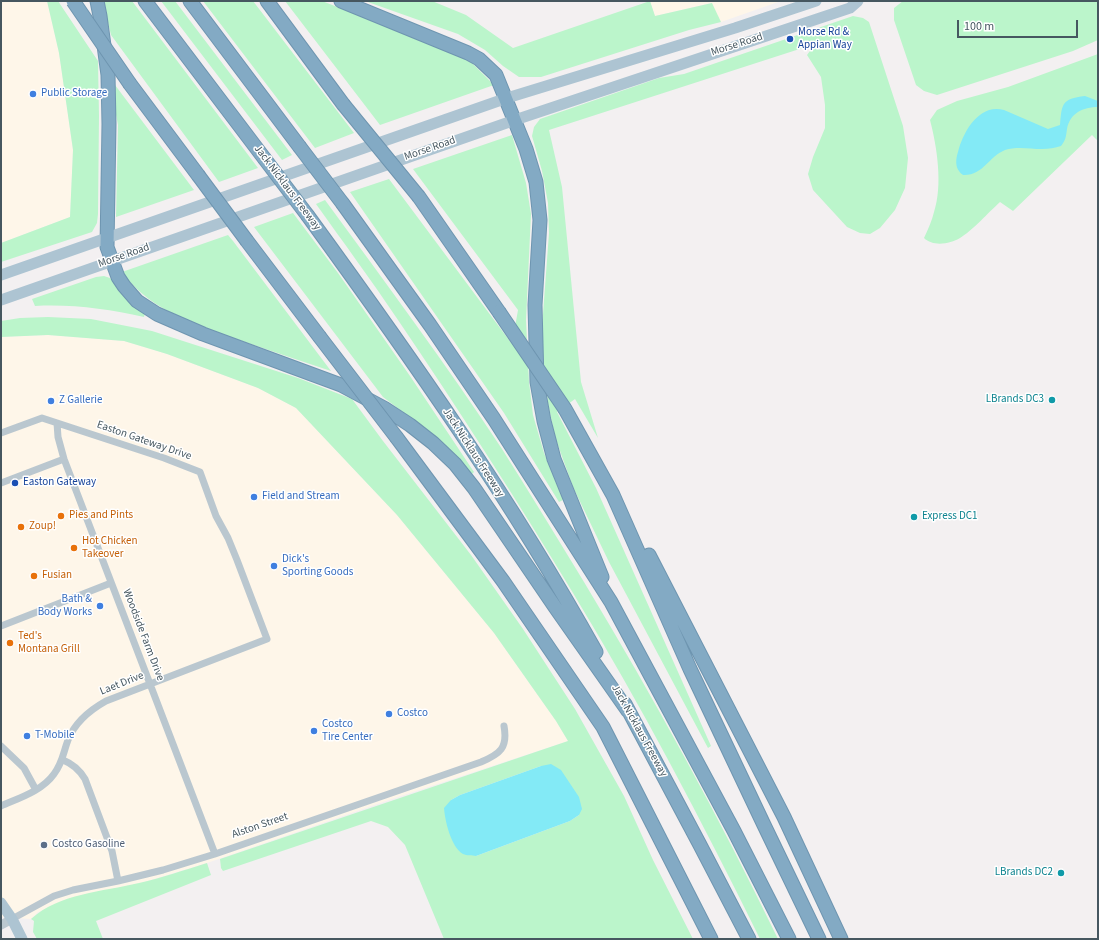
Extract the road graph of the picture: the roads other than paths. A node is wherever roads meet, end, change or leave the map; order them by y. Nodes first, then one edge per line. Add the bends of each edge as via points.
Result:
1 (73, 1) edge
2 (97, 1) edge
3 (145, 1) edge
4 (190, 1) edge
5 (341, 1) edge
6 (816, 1) edge
7 (858, 1) edge
8 (268, 2) edge
9 (506, 98) junction
10 (515, 120) junction
11 (107, 238) junction
12 (112, 260) junction
13 (1, 275) edge
14 (1, 300) edge
15 (57, 424) junction
16 (1, 433) edge
17 (64, 459) junction
18 (1, 483) edge
19 (613, 496) junction
20 (112, 583) junction
21 (612, 602) junction
22 (1, 626) edge
23 (267, 639) joint
24 (150, 684) junction
25 (628, 711) junction
26 (504, 726) dead end
27 (1, 746) edge
28 (63, 760) junction
29 (36, 790) junction
30 (1, 806) edge
31 (215, 854) junction
32 (673, 865) junction
33 (118, 881) junction
34 (1, 903) edge
35 (12, 919) junction
36 (1, 925) edge
37 (22, 939) edge
38 (704, 939) edge
39 (711, 939) edge
40 (749, 939) edge
41 (789, 939) edge
42 (820, 939) edge
43 (842, 939) edge

1 - 32 highway, bridge via 130,84 503,581 603,727
2 - 11 highway via 108,75
3 - 25 highway, Jack Nicklaus Freeway, bridge via 308,216 425,379 503,497 579,622
4 - 21 highway, bridge via 344,204 430,325 494,418
5 - 9 highway via 479,59 496,75
6 - 9 main road, Morse Road
7 - 10 main road, Morse Road via 850,8
8 - 19 highway, bridge via 343,104 419,197 565,409
9 - 10 highway
9 - 11 main road, Morse Road
10 - 12 main road, Morse Road
10 - 21 highway via 536,182 539,201 535,305 537,374 544,421 554,460
11 - 12 highway
11 - 13 main road, Morse Road
12 - 14 main road, Morse Road
12 - 25 highway via 118,277 130,294 157,314 203,334 340,385 384,408 433,443 455,464 474,488
15 - 16 street, Easton Gateway Drive via 42,418
15 - 17 street, Woodside Farm Drive
15 - 23 street, Easton Gateway Drive via 200,472
17 - 18 street
17 - 20 street, Woodside Farm Drive
19 - 42 highway via 690,668
19 - 43 highway via 656,568 784,817
20 - 22 street
20 - 24 street, Woodside Farm Drive
21 - 41 highway
23 - 24 street, Laet Drive
24 - 28 street, Laet Drive via 95,707 79,721 68,740
24 - 31 street, Woodside Farm Drive
25 - 40 highway, Jack Nicklaus Freeway
26 - 31 street, Alston Street via 506,738 495,756
27 - 29 street via 24,768
28 - 29 street, Laet Drive via 53,776
28 - 33 street via 71,763 85,779 112,851
29 - 30 street, Laet Drive
31 - 33 street, Alston Street
32 - 38 highway
32 - 39 highway
33 - 35 street, Alston Street via 54,896
34 - 35 main road
35 - 36 street, Alston Street
35 - 37 main road

